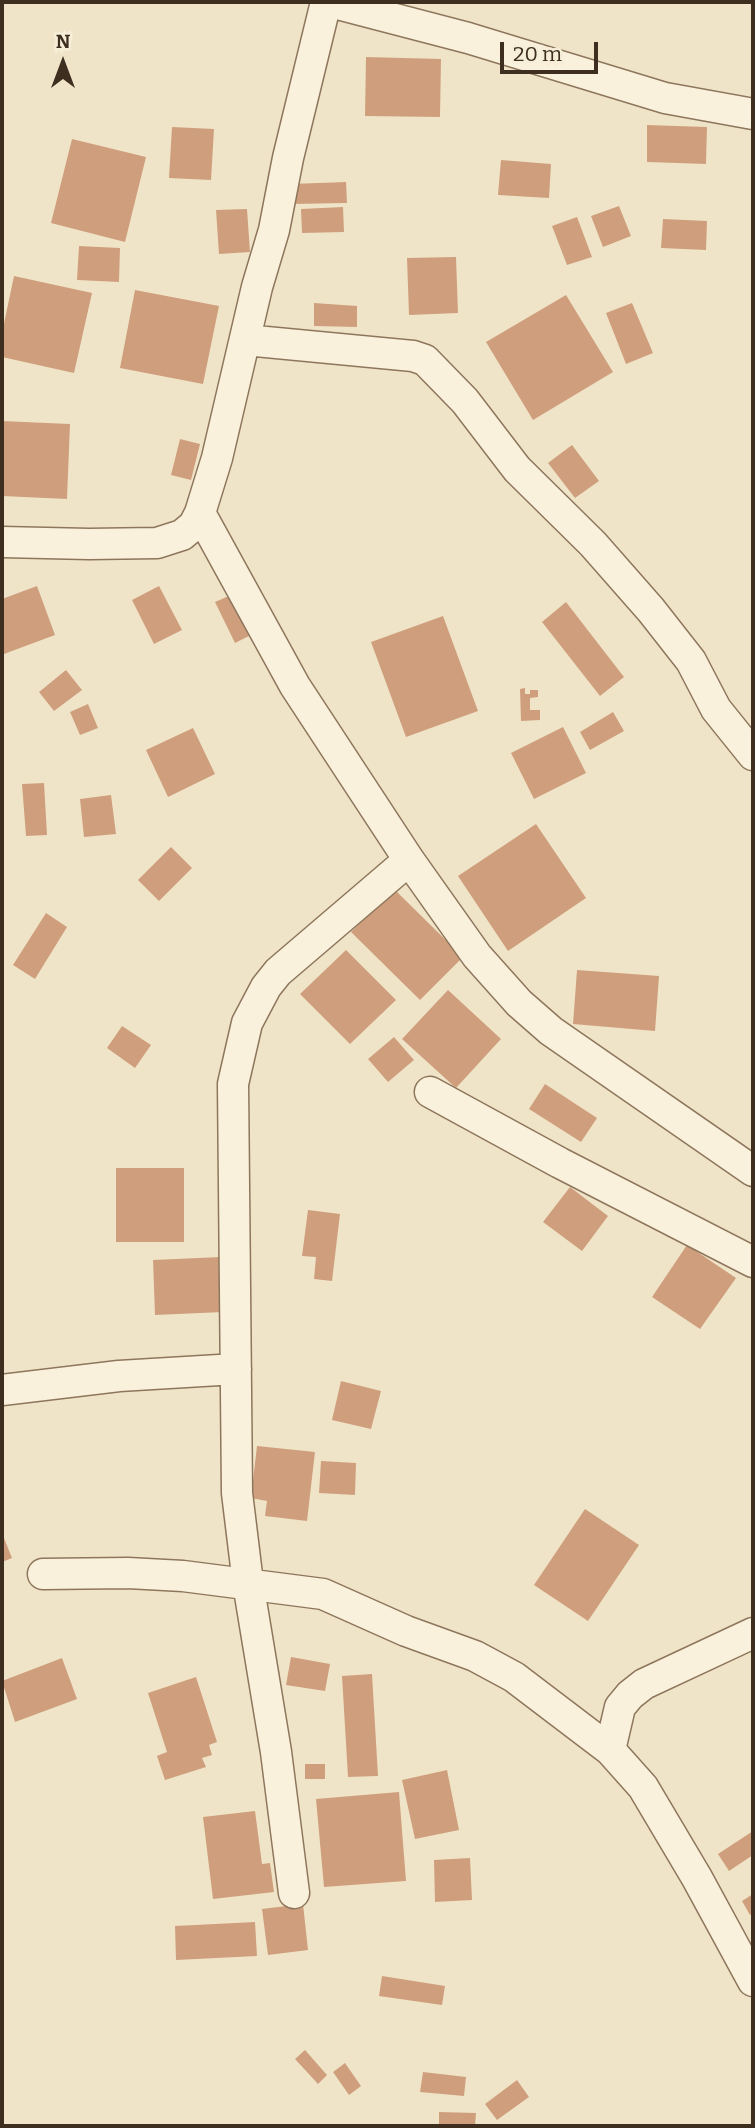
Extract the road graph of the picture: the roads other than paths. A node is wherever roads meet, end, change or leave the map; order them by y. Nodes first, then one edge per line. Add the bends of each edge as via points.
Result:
1 (328, 2) edge
2 (753, 114) edge
3 (245, 340) junction
4 (200, 513) junction
5 (2, 542) edge
6 (753, 755) edge
7 (409, 860) junction
8 (430, 1091) dead end
9 (753, 1171) edge
10 (753, 1262) edge
11 (236, 1370) junction
12 (2, 1390) edge
13 (43, 1574) dead end
14 (248, 1583) junction
15 (753, 1633) edge
16 (610, 1750) junction
17 (294, 1893) dead end
18 (753, 1981) edge

1 - 2 street via 468,38 665,98
1 - 3 street
3 - 4 street
3 - 6 street via 425,360 465,401 517,469 651,610 691,661 716,709
4 - 5 street via 189,530 157,543
4 - 7 street via 295,686
7 - 9 street via 477,956 519,1003 551,1031
7 - 11 street via 278,972 247,1023 232,1102
8 - 10 street
11 - 12 street via 118,1376
11 - 14 street via 237,1493
13 - 14 street via 128,1573
14 - 16 street via 323,1594 475,1656 514,1677
14 - 17 street
15 - 16 street via 644,1684 630,1695 620,1707
16 - 18 street via 643,1787

